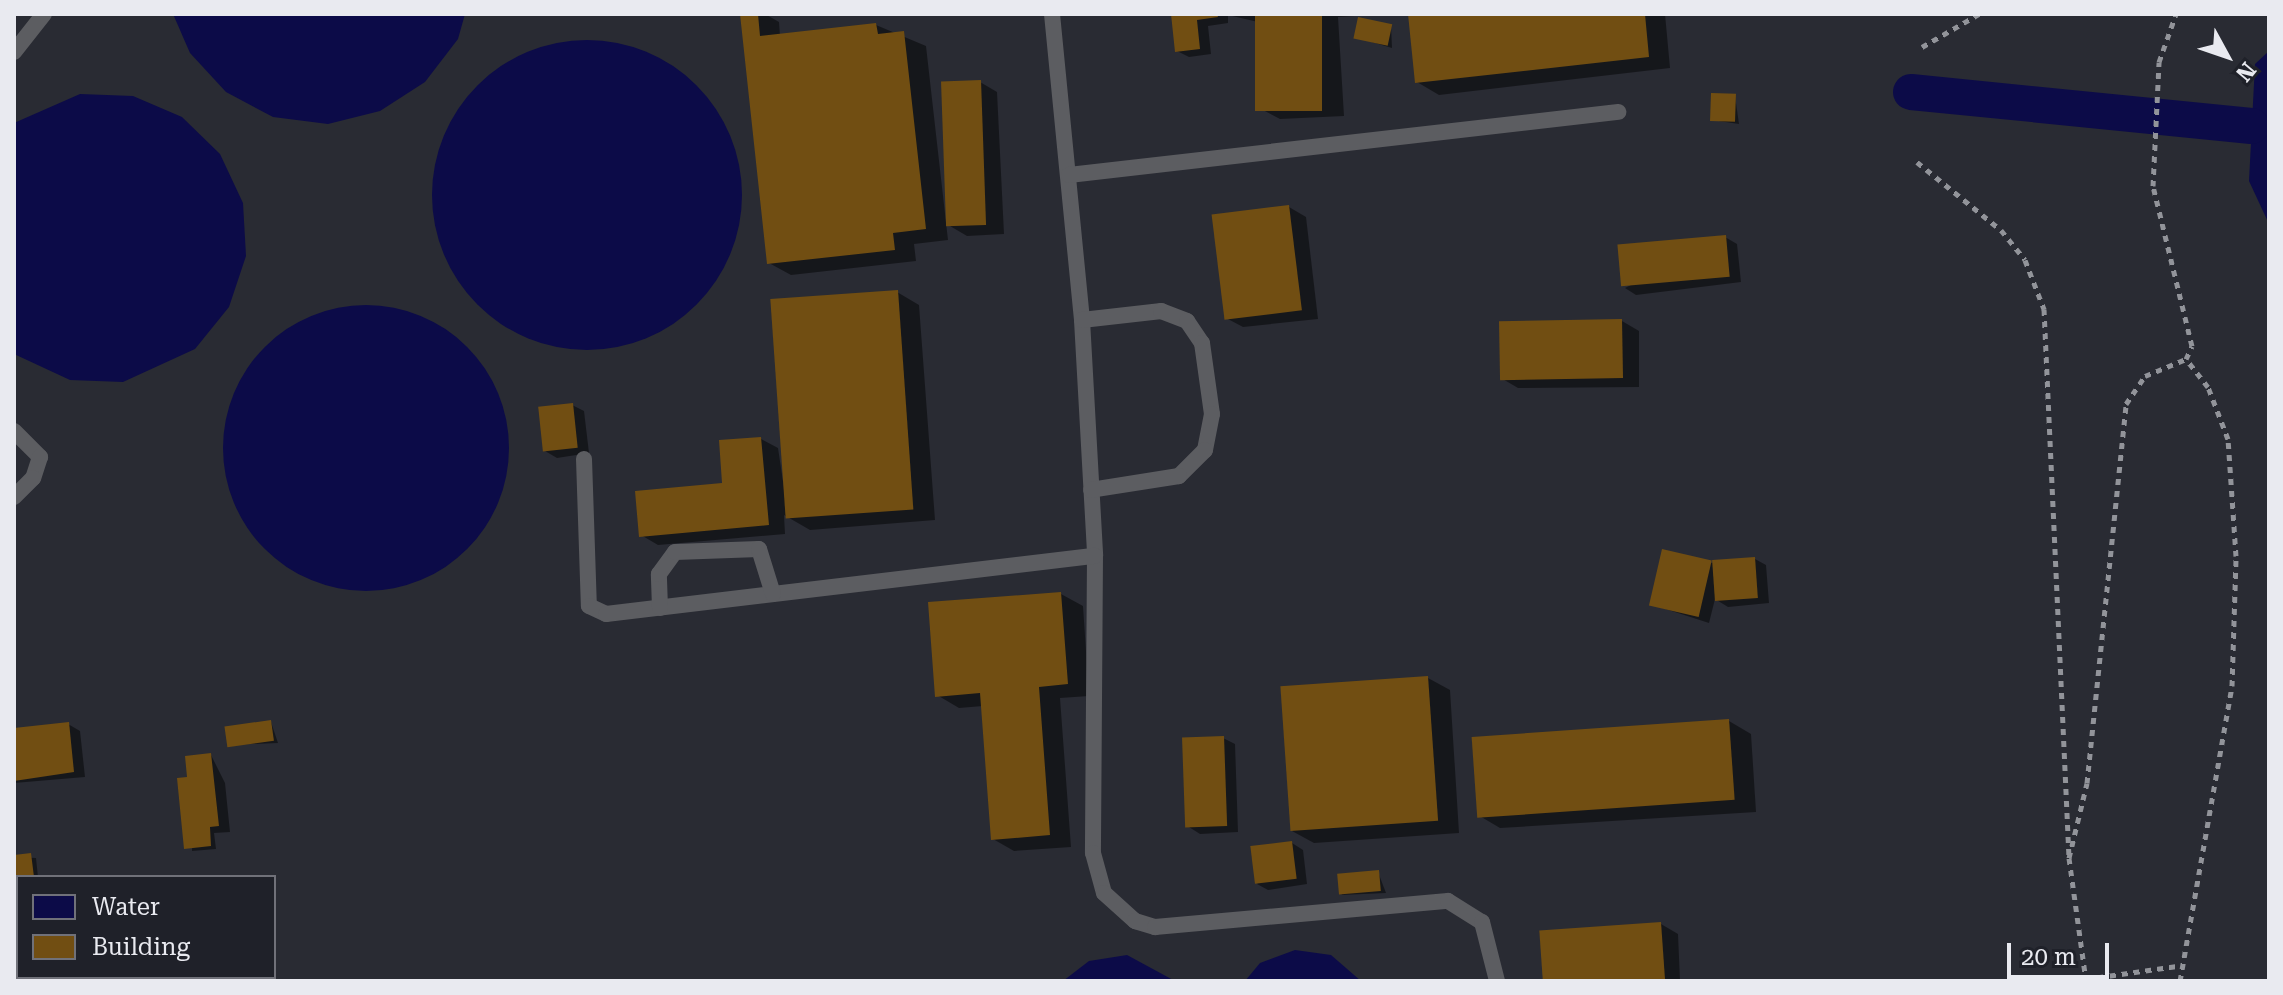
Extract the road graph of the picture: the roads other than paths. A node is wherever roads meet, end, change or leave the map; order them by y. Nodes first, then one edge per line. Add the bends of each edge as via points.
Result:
1 (44, 14) edge
2 (1052, 14) edge
3 (14, 52) edge
4 (1618, 112) dead end
5 (1069, 175) junction
6 (1082, 320) junction
7 (14, 431) edge
8 (584, 459) dead end
9 (1091, 490) junction
10 (14, 497) edge
11 (1095, 556) junction
12 (773, 594) junction
13 (660, 608) junction
14 (172, 981) edge
15 (213, 981) edge
16 (1497, 981) edge

1 - 3 lane
2 - 5 lane
4 - 5 lane
5 - 6 lane
6 - 9 lane
6 - 9 lane via 1161,311 1187,321 1202,343 1212,414 1205,450 1179,476
7 - 10 lane via 40,457 33,478
8 - 13 lane via 589,606 606,614
9 - 11 lane
11 - 12 lane
11 - 16 lane via 1093,853 1095,874 1117,909 1135,921 1176,928 1448,901 1482,922
12 - 13 lane
12 - 13 lane via 759,549 675,552 659,574
14 - 15 lane

